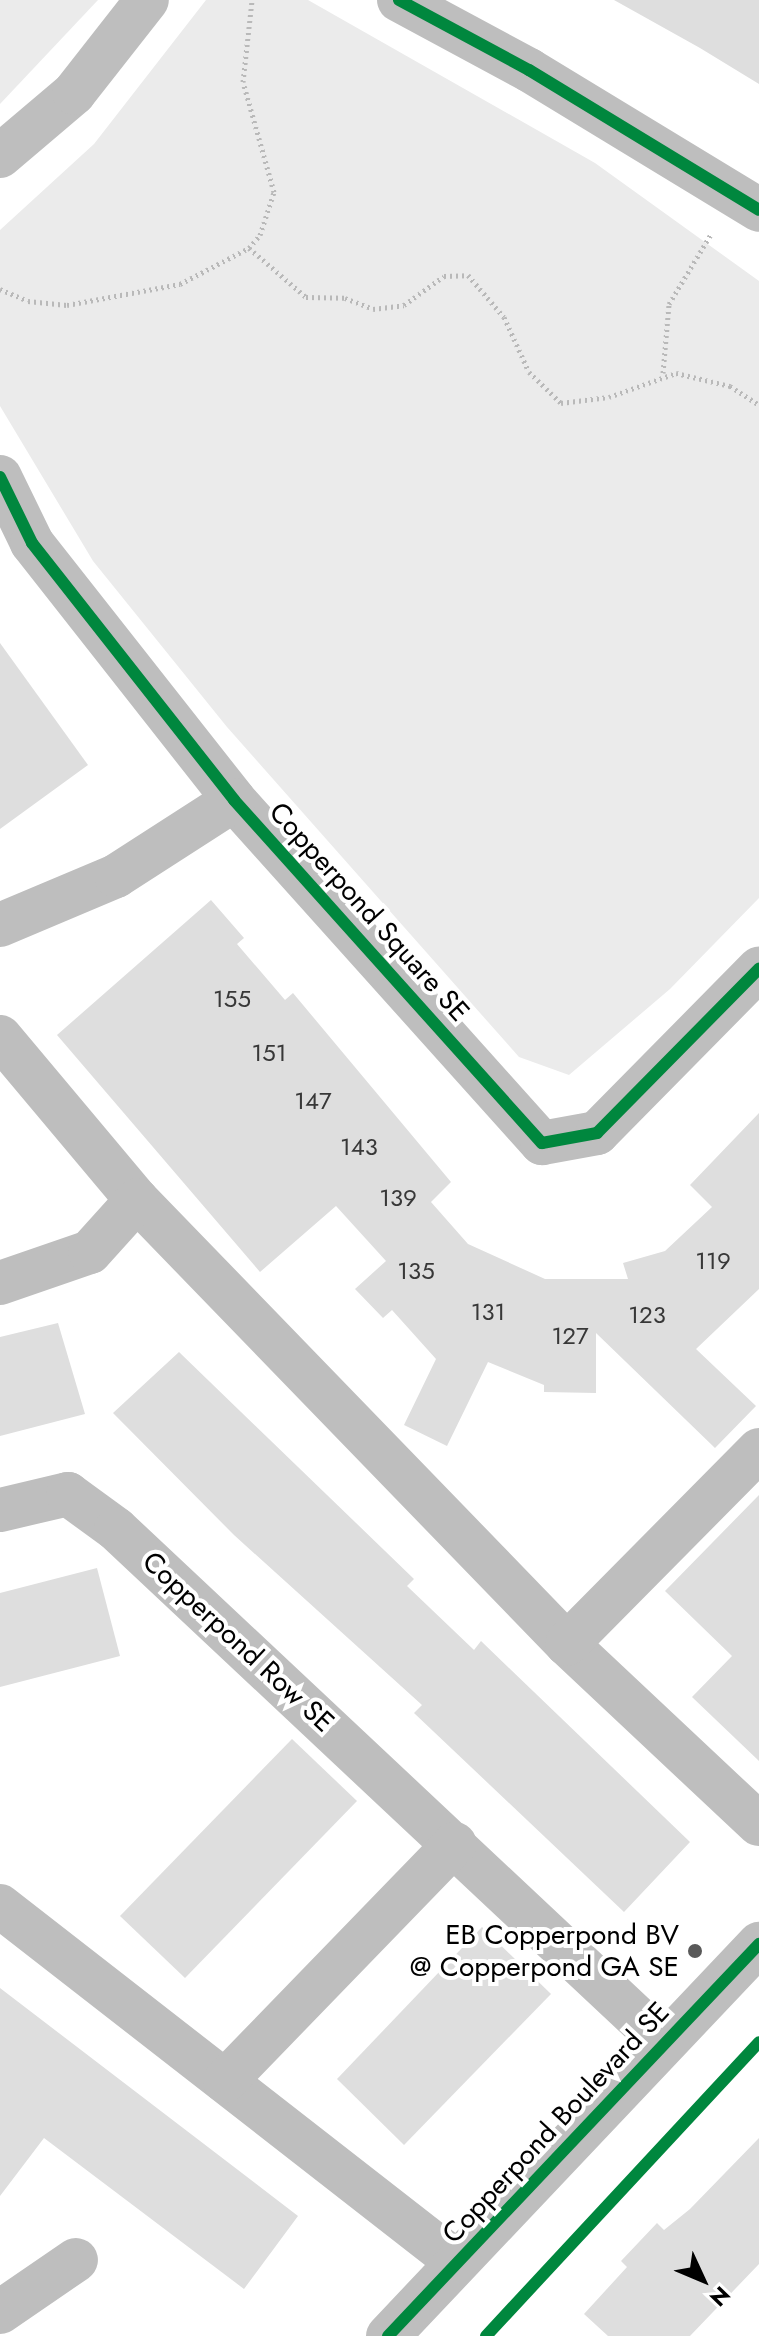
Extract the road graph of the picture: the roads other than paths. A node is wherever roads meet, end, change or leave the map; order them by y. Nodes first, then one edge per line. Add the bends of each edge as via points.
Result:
1 (147, 0) edge
2 (399, 0) edge
3 (0, 156) edge
4 (759, 210) edge
5 (0, 477) edge
6 (234, 800) junction
7 (0, 925) edge
8 (759, 969) edge
9 (0, 1037) edge
10 (137, 1200) junction
11 (0, 1283) edge
12 (759, 1450) edge
13 (0, 1510) edge
14 (567, 1644) junction
15 (759, 1824) edge
16 (455, 1844) junction
17 (0, 1906) edge
18 (759, 1944) edge
19 (664, 2043) junction
20 (225, 2081) junction
21 (76, 2260) dead end
22 (457, 2262) junction
23 (0, 2312) edge
24 (388, 2336) edge

1 - 3 street via 74,93
2 - 4 street via 529,70
5 - 6 street, Copperpond Square SE via 32,543
6 - 7 street via 116,876
6 - 8 street, Copperpond Square SE via 542,1143 597,1133
9 - 10 street
10 - 11 street via 90,1252
10 - 14 street
12 - 14 street
13 - 16 street, Copperpond Row SE via 68,1494 116,1529
14 - 15 street
16 - 19 street, Copperpond Row SE
16 - 20 street
17 - 20 street
18 - 19 street, Copperpond Boulevard SE
19 - 22 street, Copperpond Boulevard SE
20 - 22 street
21 - 23 street
22 - 24 street, Copperpond Boulevard SE

